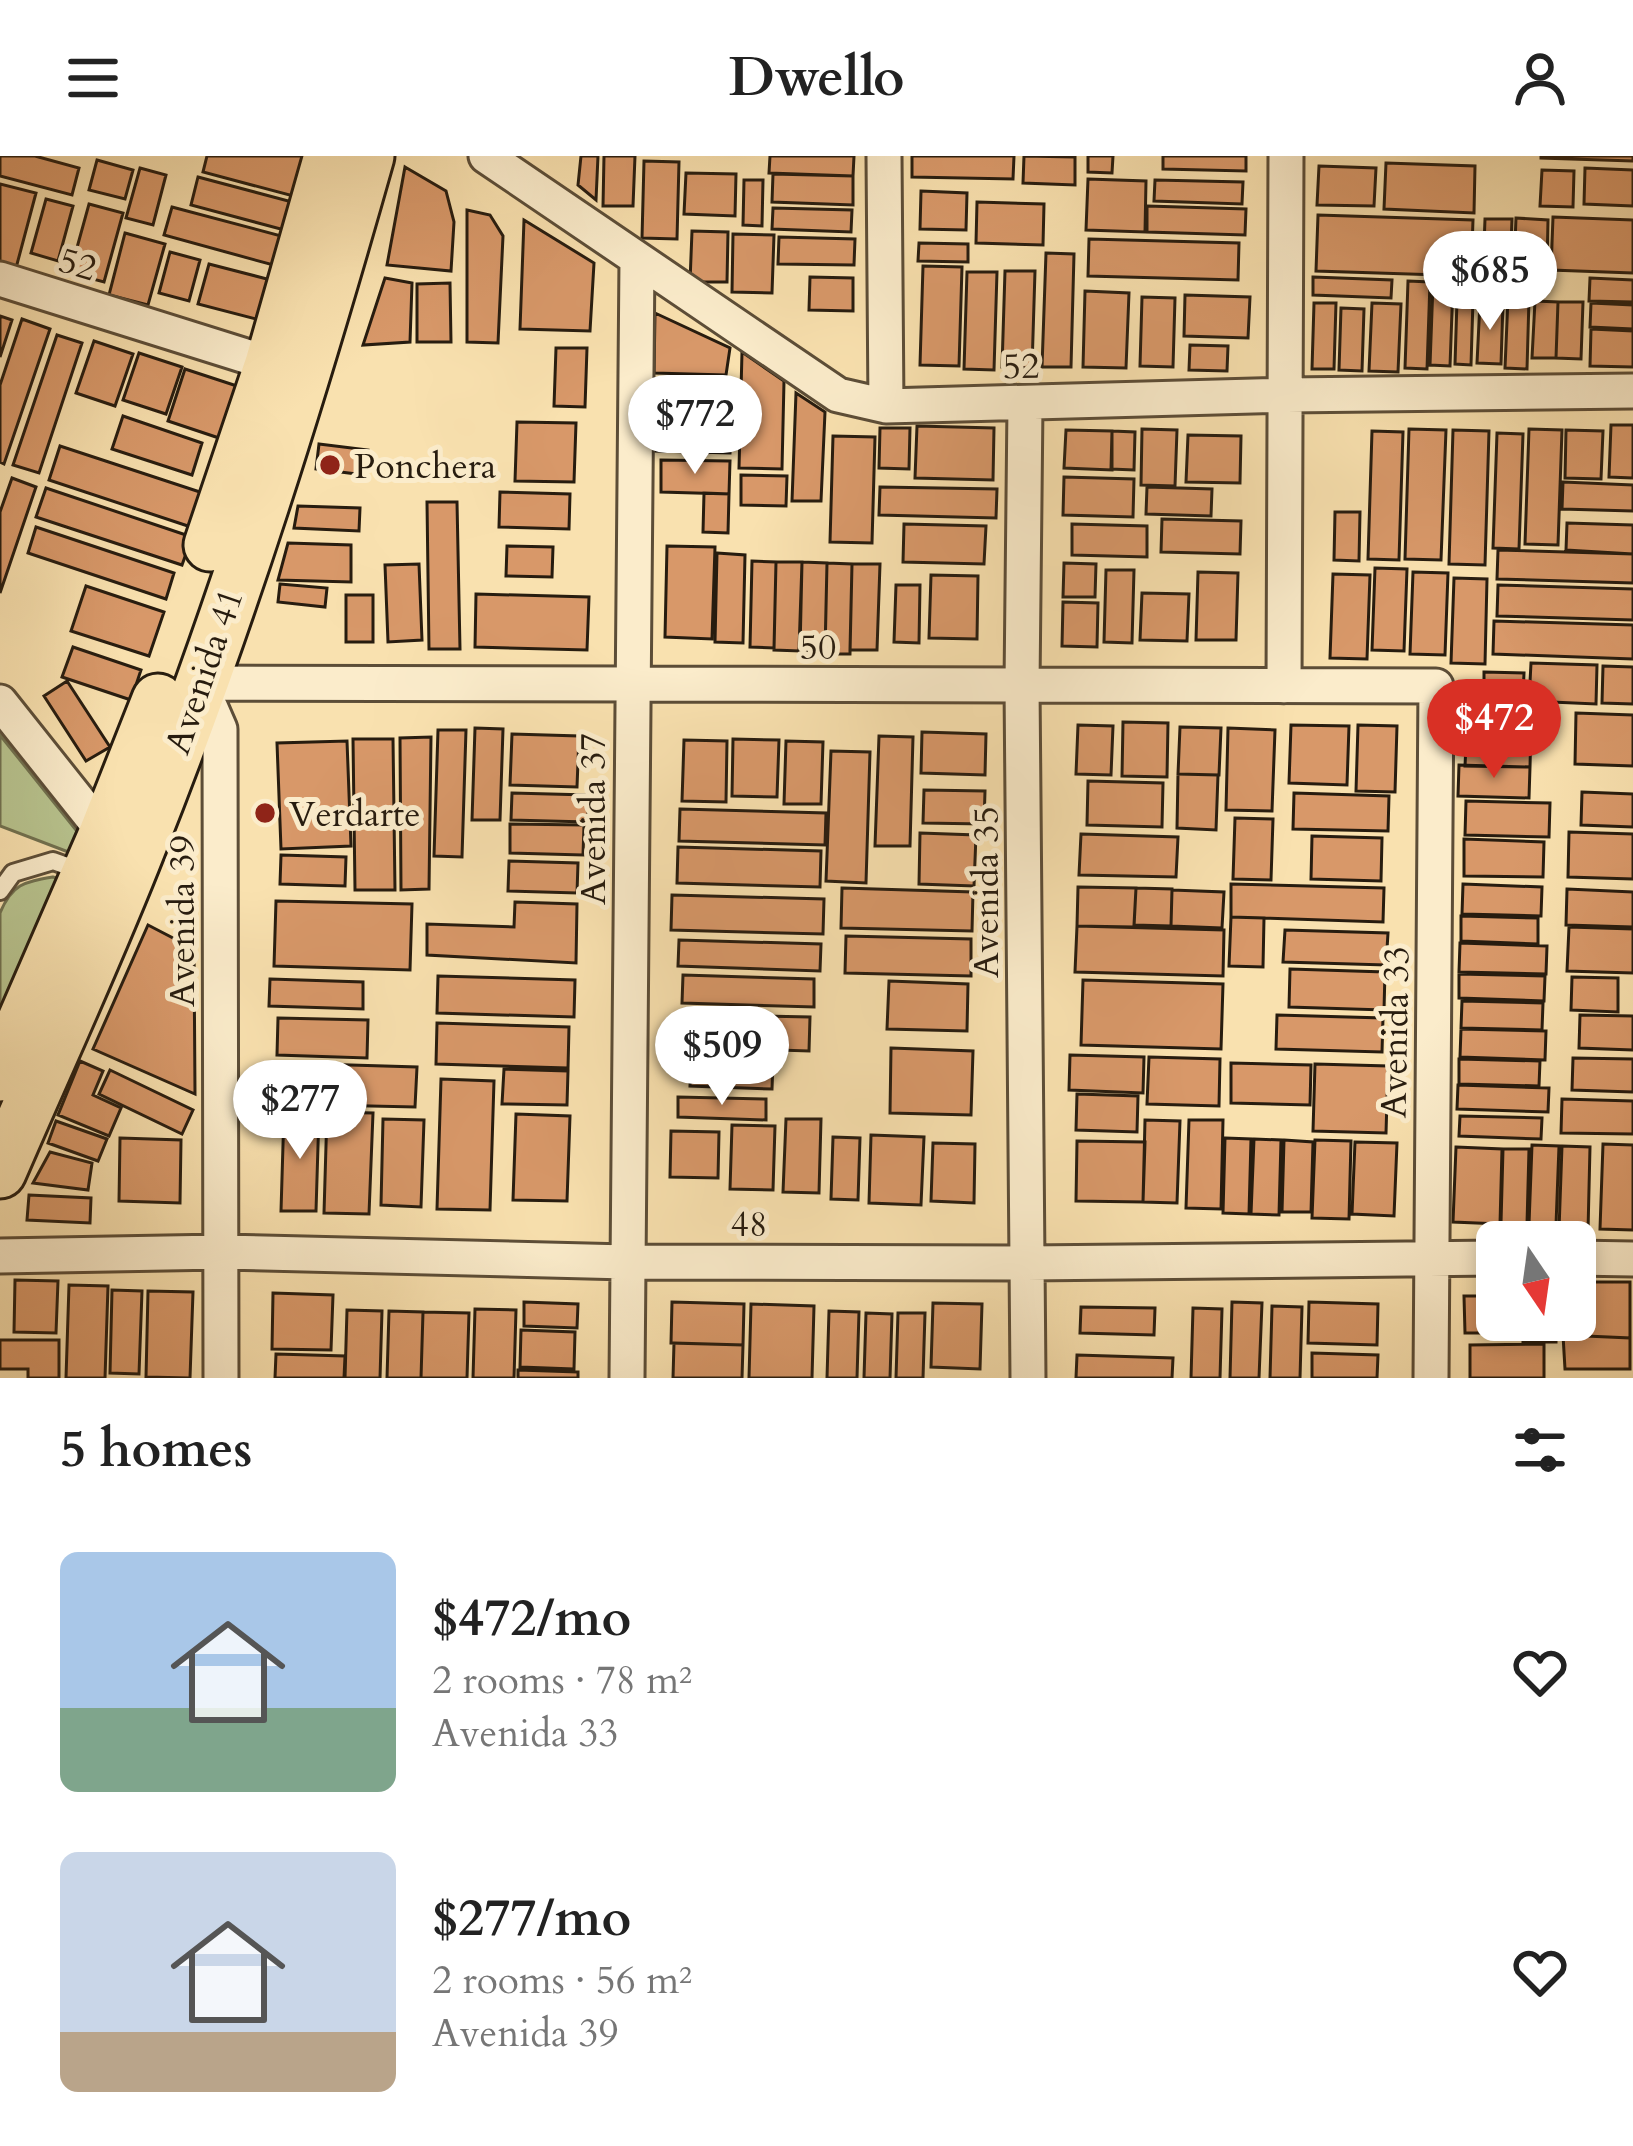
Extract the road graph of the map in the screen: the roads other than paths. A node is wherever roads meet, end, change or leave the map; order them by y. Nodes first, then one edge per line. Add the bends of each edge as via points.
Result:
1 (331, 156) edge
2 (368, 156) edge
3 (486, 156) edge
4 (884, 156) edge
5 (1286, 156) edge
6 (638, 260) junction
7 (0, 279) edge
8 (271, 364) junction
9 (1633, 391) edge
10 (1287, 395) junction
11 (1025, 404) junction
12 (886, 406) junction
13 (200, 683) junction
14 (632, 684) junction
15 (1022, 686) junction
16 (1284, 686) junction
17 (1436, 686) joint
18 (1, 706) edge
19 (111, 851) junction
20 (0, 891) edge
21 (1, 1069) edge
22 (0, 1172) edge
23 (221, 1252) junction
24 (0, 1256) edge
25 (1431, 1258) junction
26 (1476, 1258) edge
27 (1596, 1258) edge
28 (1633, 1258) edge
29 (627, 1262) junction
30 (1028, 1263) junction
31 (221, 1378) edge
32 (627, 1378) edge
33 (1028, 1378) edge
34 (1431, 1378) edge

1 - 8 main road, Avenida 41
2 - 13 main road, Avenida 41 via 306,373
3 - 6 street, 52
4 - 12 street
5 - 10 street
6 - 12 street, 52 via 838,394
6 - 14 street, Avenida 37
7 - 8 street, 52
8 - 19 main road, Avenida 41
9 - 10 street, 52
10 - 11 street, 52
10 - 16 street
11 - 12 street, 52
11 - 15 street, Avenida 35
13 - 14 street, 50
13 - 19 main road, Avenida 41
13 - 23 street, Avenida 39 via 220,729
14 - 15 street, 50
14 - 29 street, Avenida 37
15 - 16 street, 50
15 - 30 street, Avenida 35
16 - 17 street, 50
17 - 25 street, Avenida 33
18 - 19 street
19 - 20 lane via 13,873
19 - 21 main road, Avenida 41
19 - 22 main road, Avenida 41
23 - 24 street, 48
23 - 29 street, 48
23 - 31 street, Avenida 39
25 - 26 street, 48
25 - 30 street, 48
25 - 34 street, Avenida 33
27 - 28 street
29 - 30 street, 48
29 - 32 street, Avenida 37
30 - 33 street, Avenida 35

